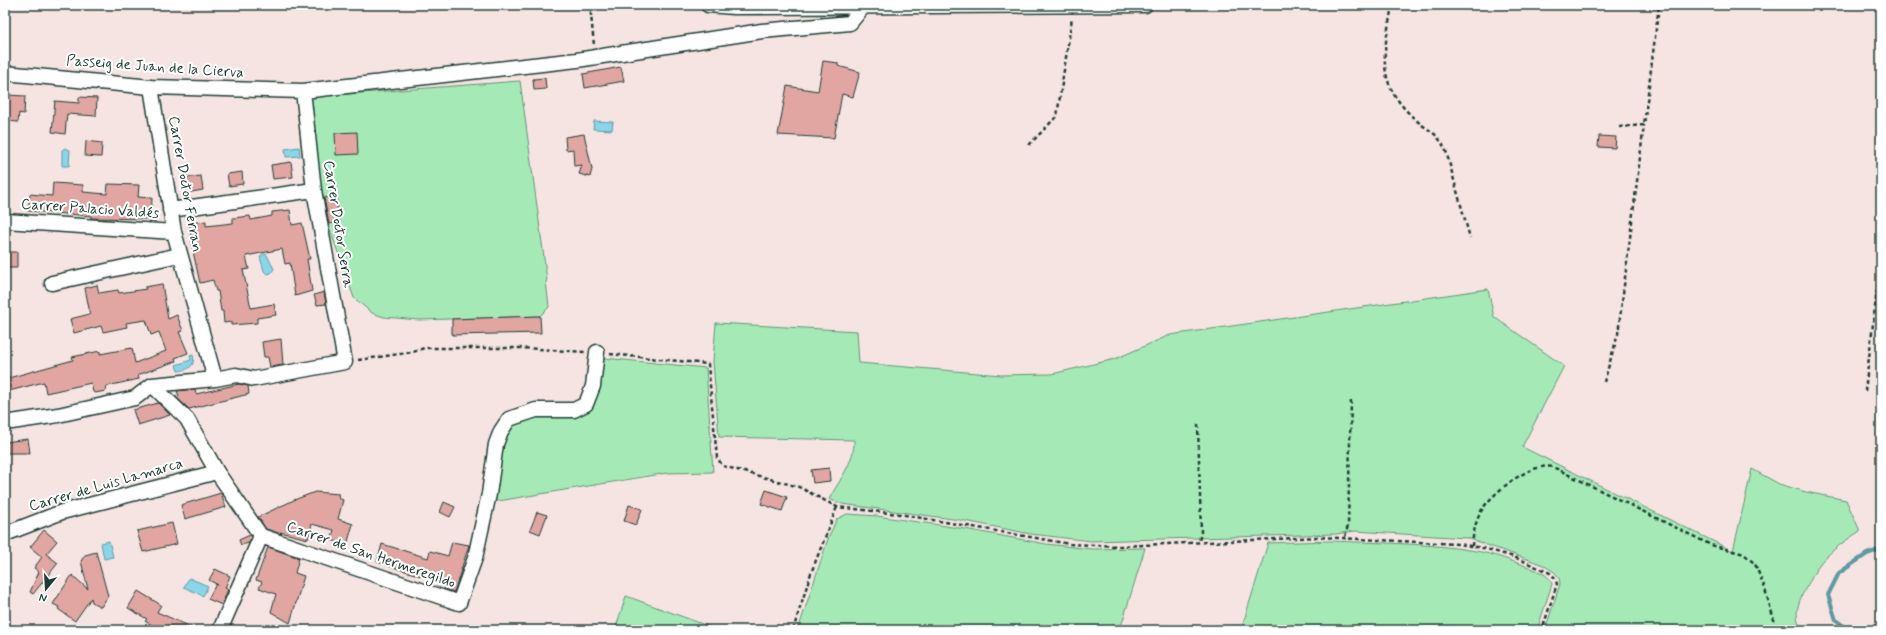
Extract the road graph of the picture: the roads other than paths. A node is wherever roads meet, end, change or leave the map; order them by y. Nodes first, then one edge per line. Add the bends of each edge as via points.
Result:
1 (708, 5) edge
2 (1145, 5) edge
3 (1073, 6) edge
4 (863, 7) junction
5 (5, 73) edge
6 (151, 87) junction
7 (303, 91) junction
8 (314, 190) junction
9 (170, 210) junction
10 (5, 221) edge
11 (174, 232) junction
12 (179, 255) junction
13 (52, 283) dead end
14 (597, 352) road end
15 (216, 379) junction
16 (152, 385) junction
17 (5, 423) edge
18 (217, 472) junction
19 (5, 534) edge
20 (261, 536) junction
21 (220, 630) edge

1 - 4 street via 734,8
2 - 3 street
3 - 4 street
4 - 7 street, Passeig de Juan de la Cierva via 850,24 762,30 595,57
5 - 6 street, Passeig de Juan de la Cierva
6 - 7 street, Passeig de Juan de la Cierva
6 - 9 street, Carrer Doctor Ferran
7 - 8 street, Carrer Doctor Serra
8 - 9 street
8 - 15 street, Carrer Doctor Serra via 345,362 254,379 236,375
9 - 11 street, Carrer Doctor Ferran
10 - 11 street, Carrer Palacio Valdés
11 - 12 street, Carrer Doctor Ferran
12 - 13 street
12 - 15 street, Carrer Doctor Ferran
14 - 20 street, Carrer de San Hermeregildo via 593,386 586,404 574,410 536,410 509,419 501,431 496,444 489,494 475,558 459,603
15 - 16 street
16 - 17 street via 135,398 58,415
16 - 18 street, Carrer de San Hermeregildo via 186,419
18 - 19 street, Carrer de Luis Lamarca via 62,512
18 - 20 street, Carrer de San Hermeregildo
20 - 21 street, Carrer de San Hermeregildo

